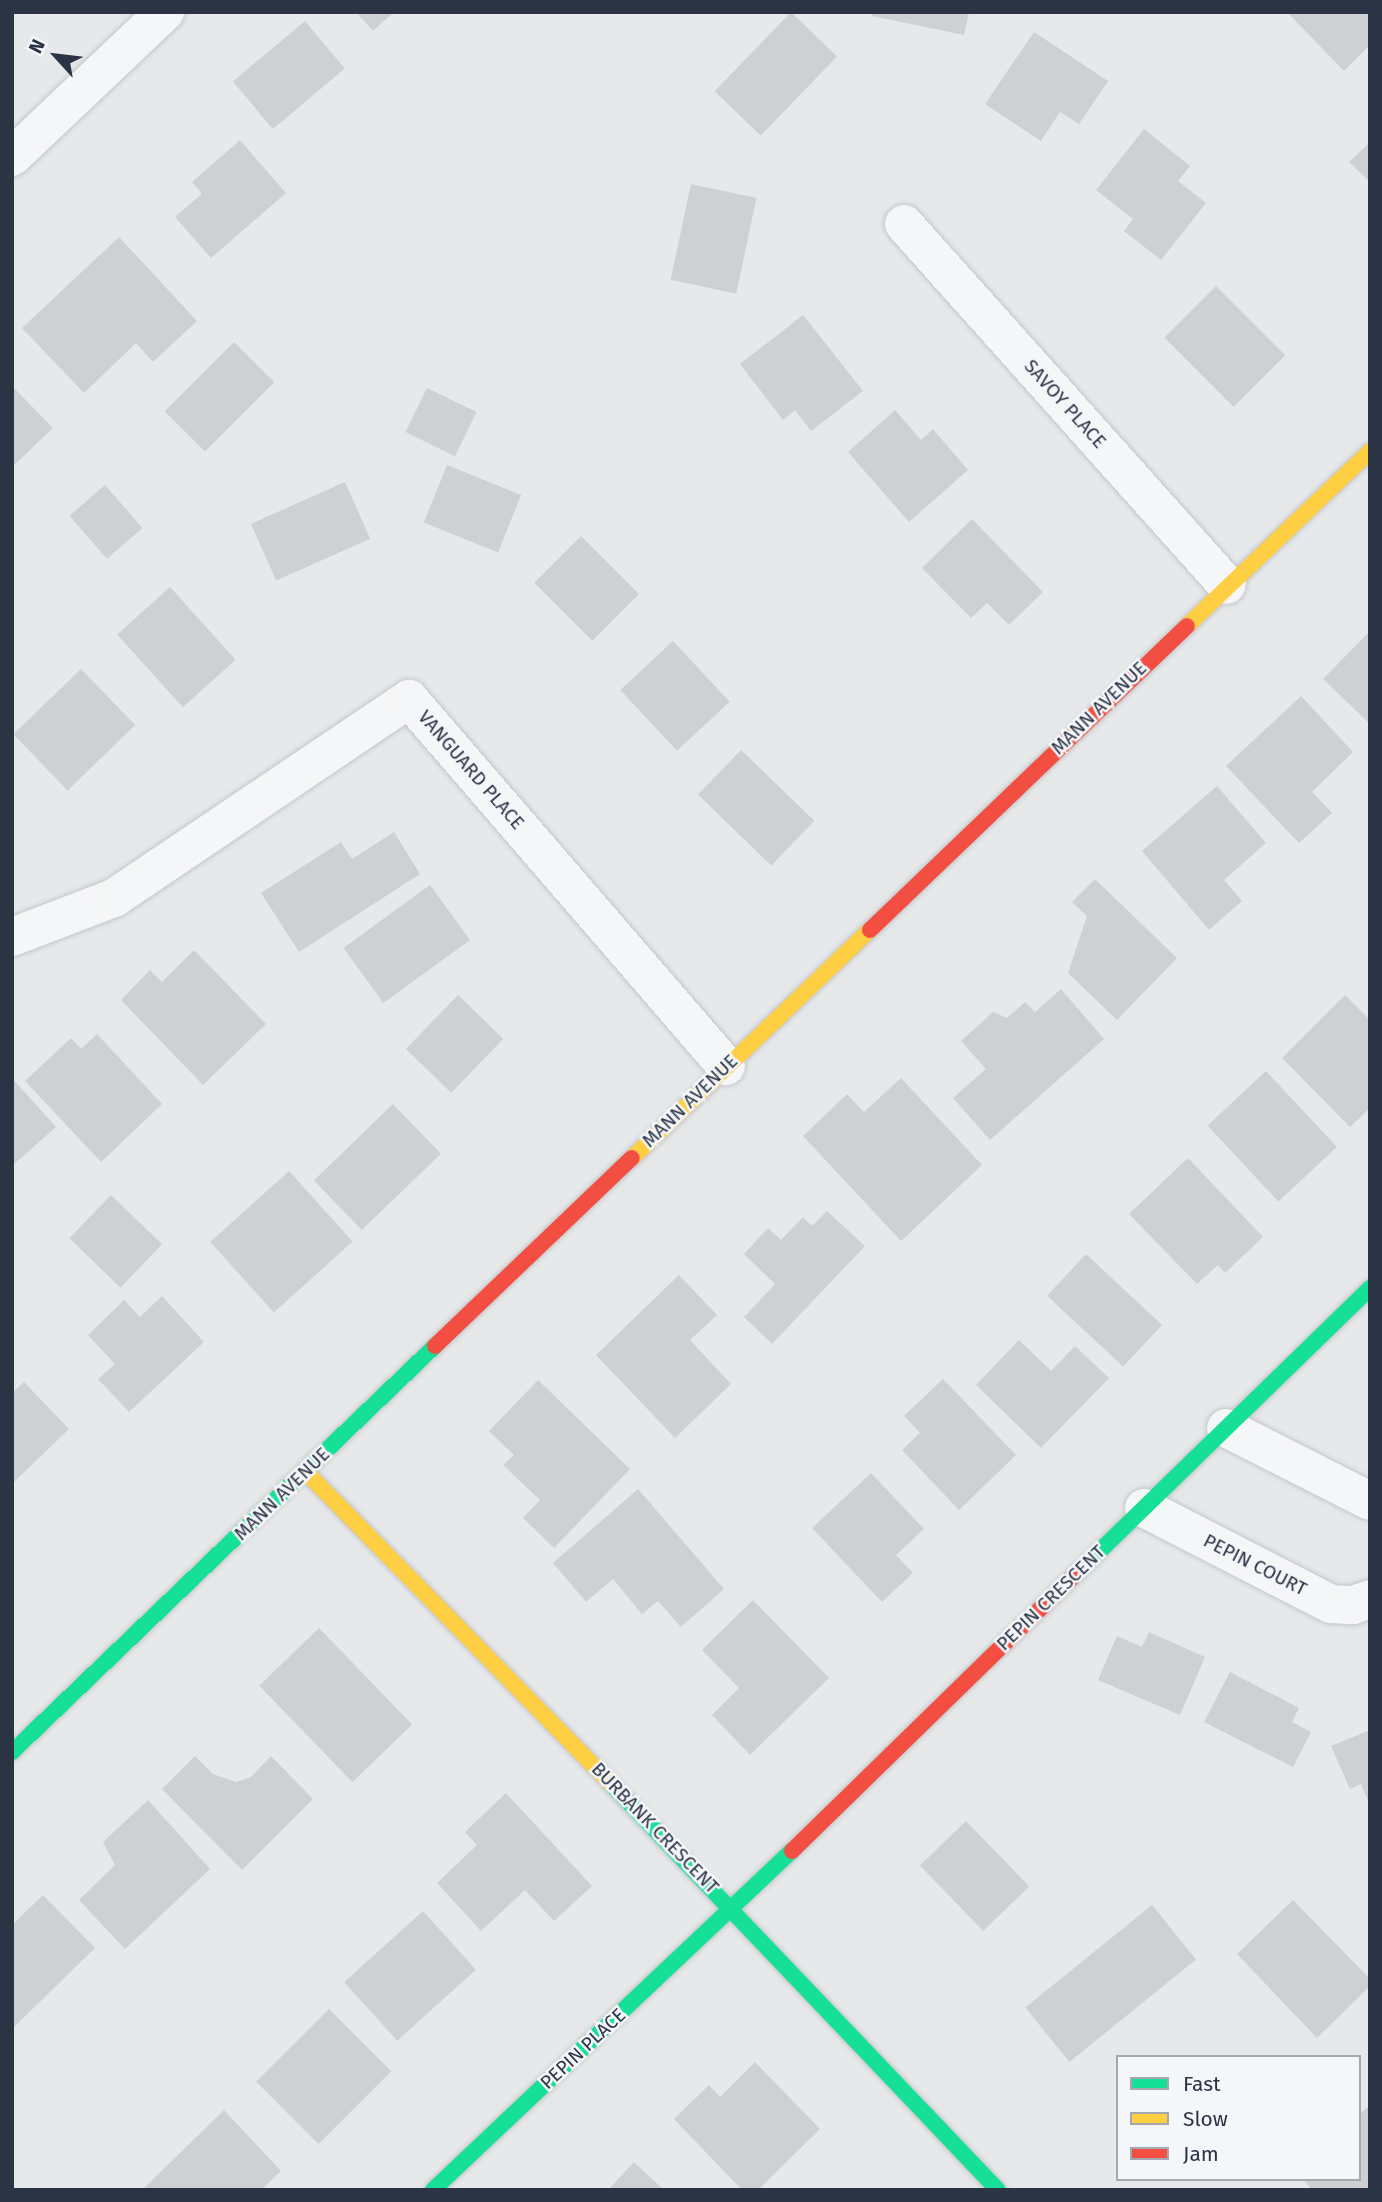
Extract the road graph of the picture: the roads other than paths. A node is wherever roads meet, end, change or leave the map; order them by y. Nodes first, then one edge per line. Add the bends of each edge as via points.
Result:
1 (165, 12) edge
2 (12, 157) edge
3 (904, 224) dead end
4 (1370, 451) edge
5 (1227, 585) junction
6 (12, 937) edge
7 (726, 1066) junction
8 (1370, 1289) edge
9 (1226, 1428) junction
10 (306, 1472) junction
11 (1370, 1501) edge
12 (1144, 1508) junction
13 (1370, 1600) edge
14 (12, 1752) edge
15 (733, 1908) junction
16 (433, 2190) edge
17 (998, 2190) edge

1 - 2 street
3 - 5 street, SAVOY PLACE
4 - 5 street, MANN AVENUE
5 - 7 street, MANN AVENUE
6 - 7 street, VANGUARD PLACE via 114,898 409,699
7 - 10 street, MANN AVENUE
8 - 9 street, PEPIN CRESCENT
9 - 11 street
9 - 12 street, PEPIN CRESCENT
10 - 14 street, MANN AVENUE
10 - 15 street, BURBANK CRESCENT
12 - 13 street, PEPIN COURT via 1331,1604
12 - 15 street, PEPIN CRESCENT
15 - 16 street, PEPIN PLACE
15 - 17 street, BURBANK CRESCENT

